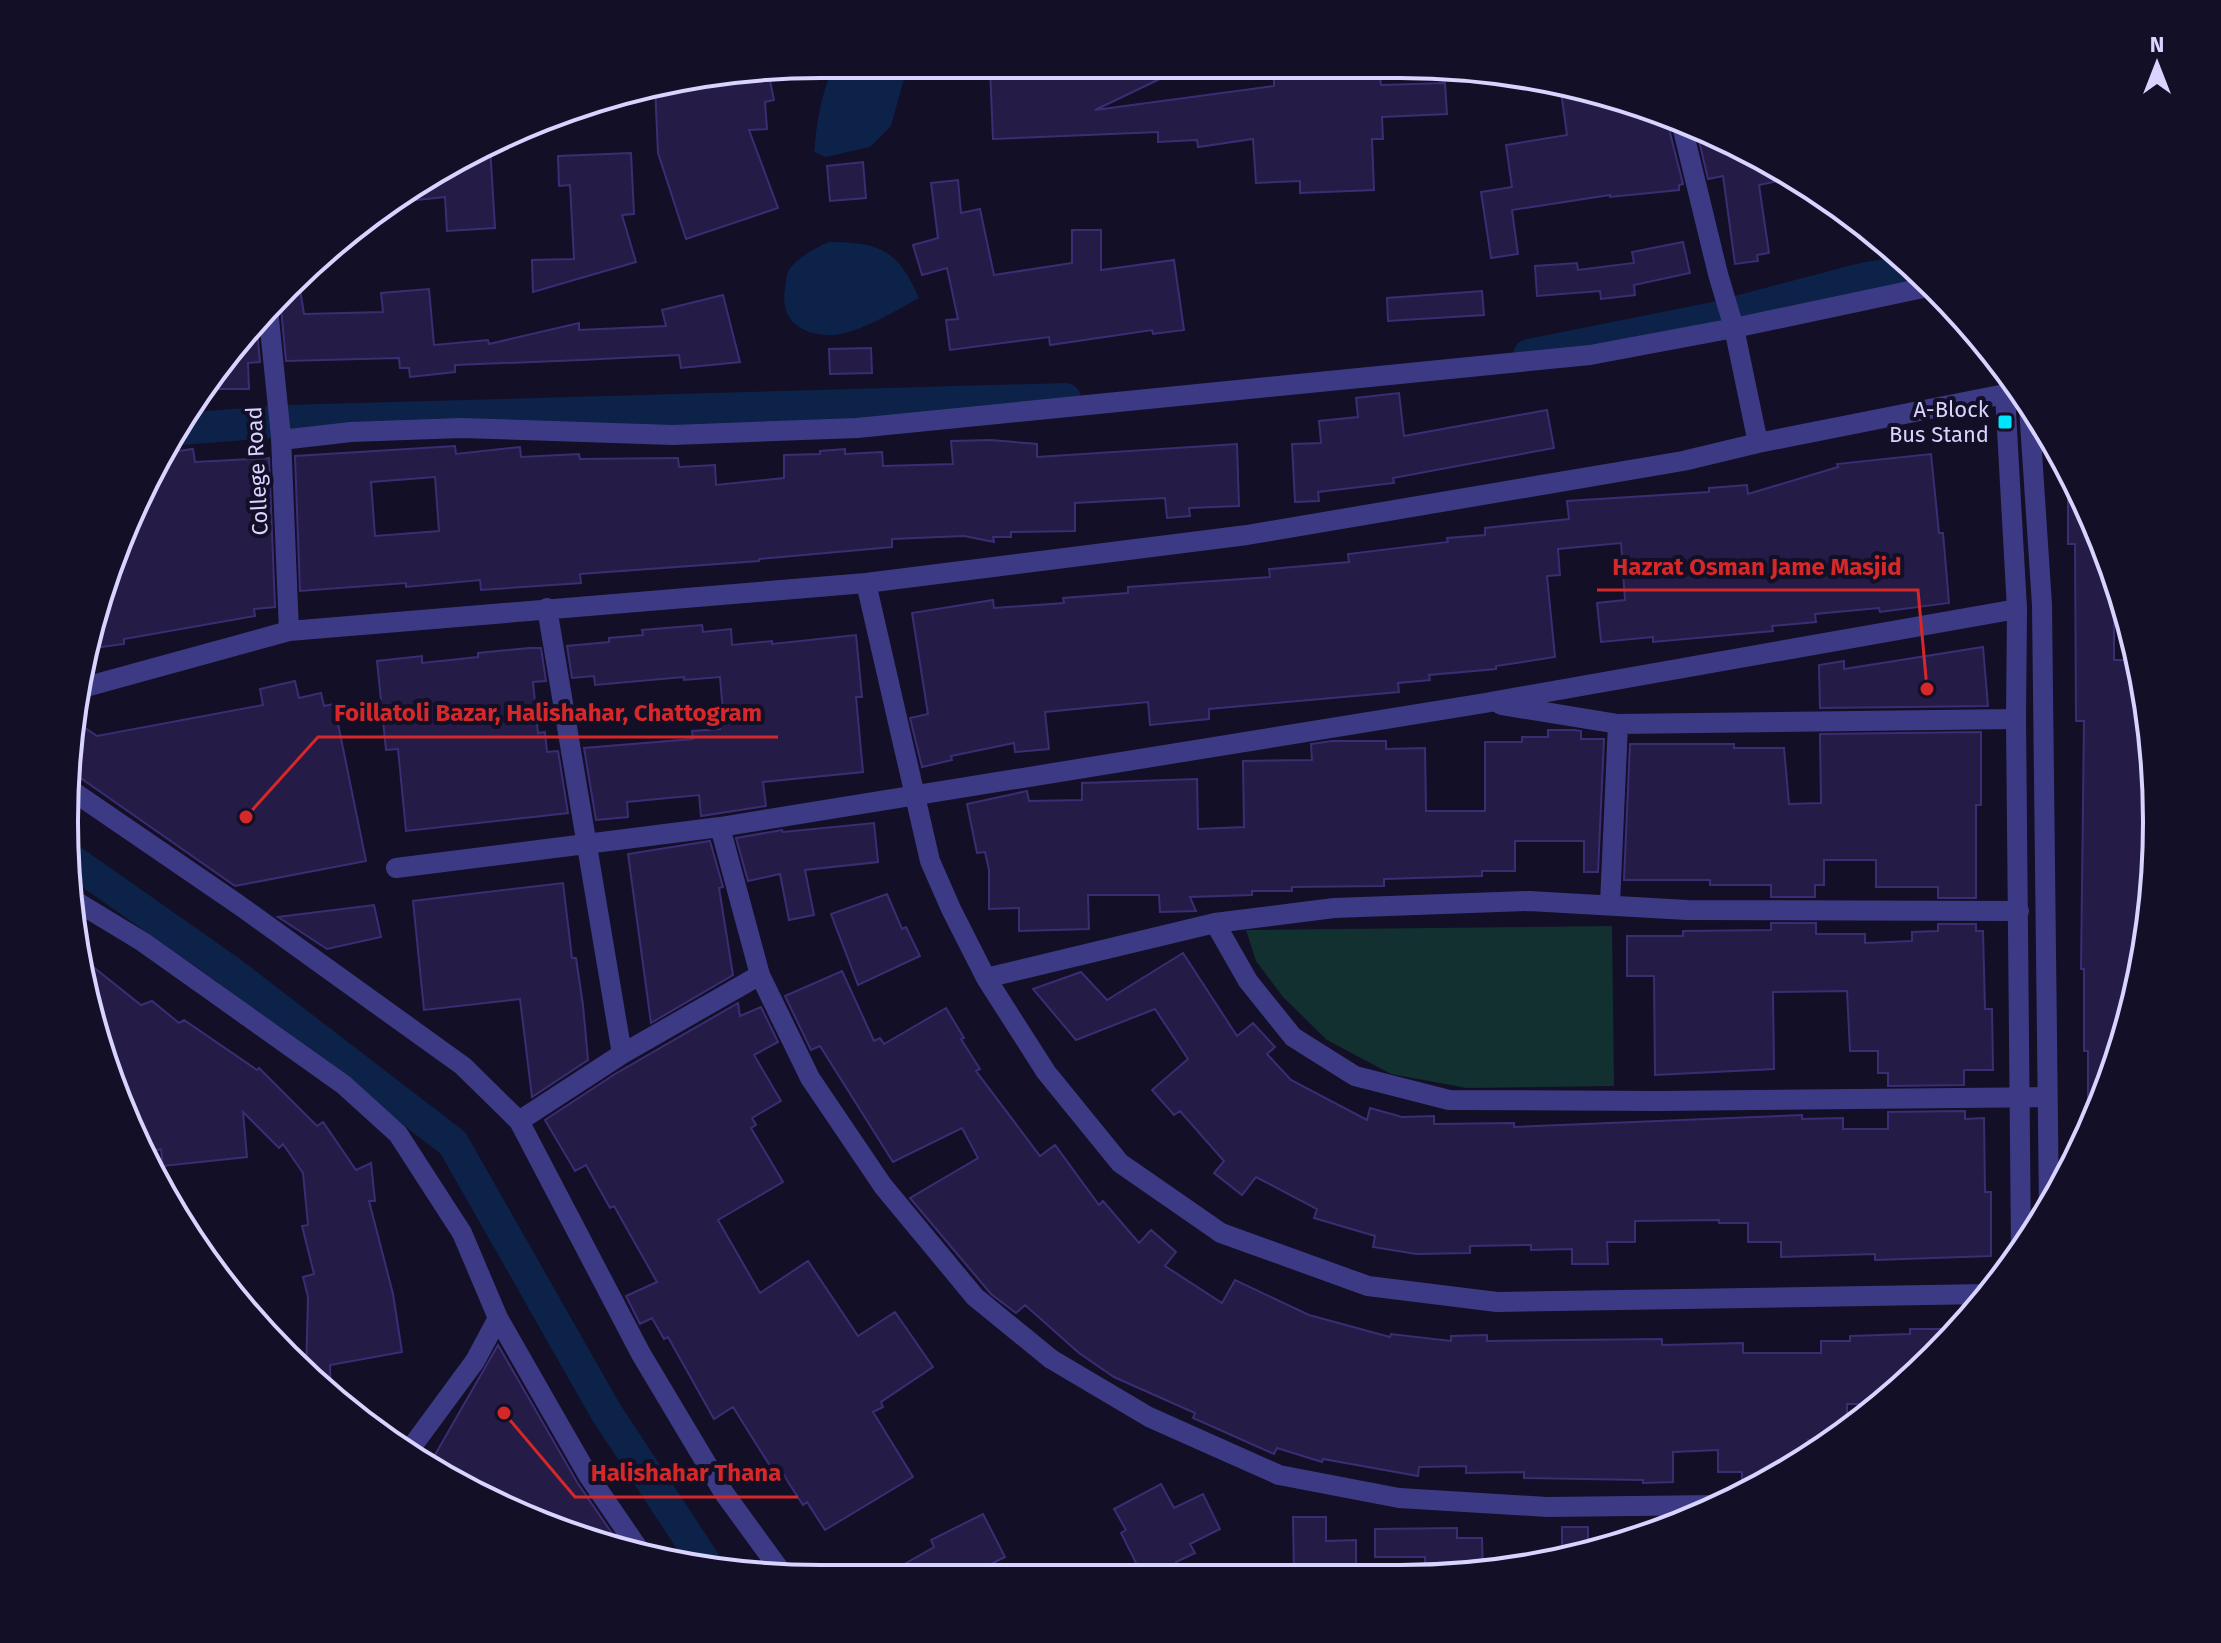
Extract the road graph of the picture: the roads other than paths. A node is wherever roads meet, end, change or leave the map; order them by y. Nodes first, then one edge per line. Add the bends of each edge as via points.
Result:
1 (1684, 135) edge
2 (1918, 289) edge
3 (1732, 323) junction
4 (270, 324) edge
5 (2007, 393) edge
6 (2012, 400) edge
7 (2030, 429) edge
8 (281, 439) junction
9 (1758, 443) junction
10 (866, 583) junction
11 (547, 608) junction
12 (2017, 609) junction
13 (289, 631) junction
14 (90, 686) edge
15 (1485, 703) junction
16 (2016, 719) junction
17 (1618, 724) junction
18 (79, 796) edge
19 (914, 796) junction
20 (720, 827) junction
21 (586, 844) junction
22 (396, 868) dead end
23 (1610, 904) junction
24 (83, 906) edge
25 (2019, 911) junction
26 (1215, 923) junction
27 (760, 975) junction
28 (986, 978) junction
29 (622, 1054) junction
30 (2019, 1097) junction
31 (2047, 1097) junction
32 (519, 1121) junction
33 (2049, 1183) edge
34 (2021, 1230) edge
35 (1972, 1294) edge
36 (498, 1318) junction
37 (414, 1444) edge
38 (1690, 1505) edge
39 (633, 1541) edge
40 (775, 1563) edge

1 - 3 street
2 - 3 street
3 - 8 street via 1590,355 857,428 673,435 461,428
3 - 9 street
4 - 8 street, College Road
5 - 9 street
6 - 12 street
7 - 31 street via 2042,605
8 - 13 street, College Road
9 - 10 street via 1683,461 1247,535
10 - 11 street
10 - 19 street
11 - 13 street
11 - 21 street
12 - 15 street
12 - 16 street
13 - 14 street
15 - 17 street
15 - 19 street
16 - 17 street
16 - 25 street
17 - 23 street
18 - 32 street via 463,1066
19 - 20 street
19 - 28 street via 930,861
20 - 21 street
20 - 27 street
21 - 22 street
21 - 29 street
23 - 25 street via 1687,910
23 - 26 street via 1529,901 1334,908
24 - 36 street via 143,942 344,1085 398,1134 462,1233
25 - 30 street
26 - 28 street
26 - 30 street via 1248,981 1293,1037 1355,1076 1449,1100
27 - 29 street
27 - 38 street via 810,1078 883,1186 975,1297 1051,1359 1149,1417 1279,1475 1399,1498 1547,1507
28 - 35 street via 1046,1072 1120,1163 1221,1233 1368,1286 1497,1302
29 - 32 street
30 - 31 street
30 - 34 street
31 - 33 street
32 - 40 street via 641,1354 724,1493
36 - 37 street via 475,1361
36 - 39 street via 588,1475

